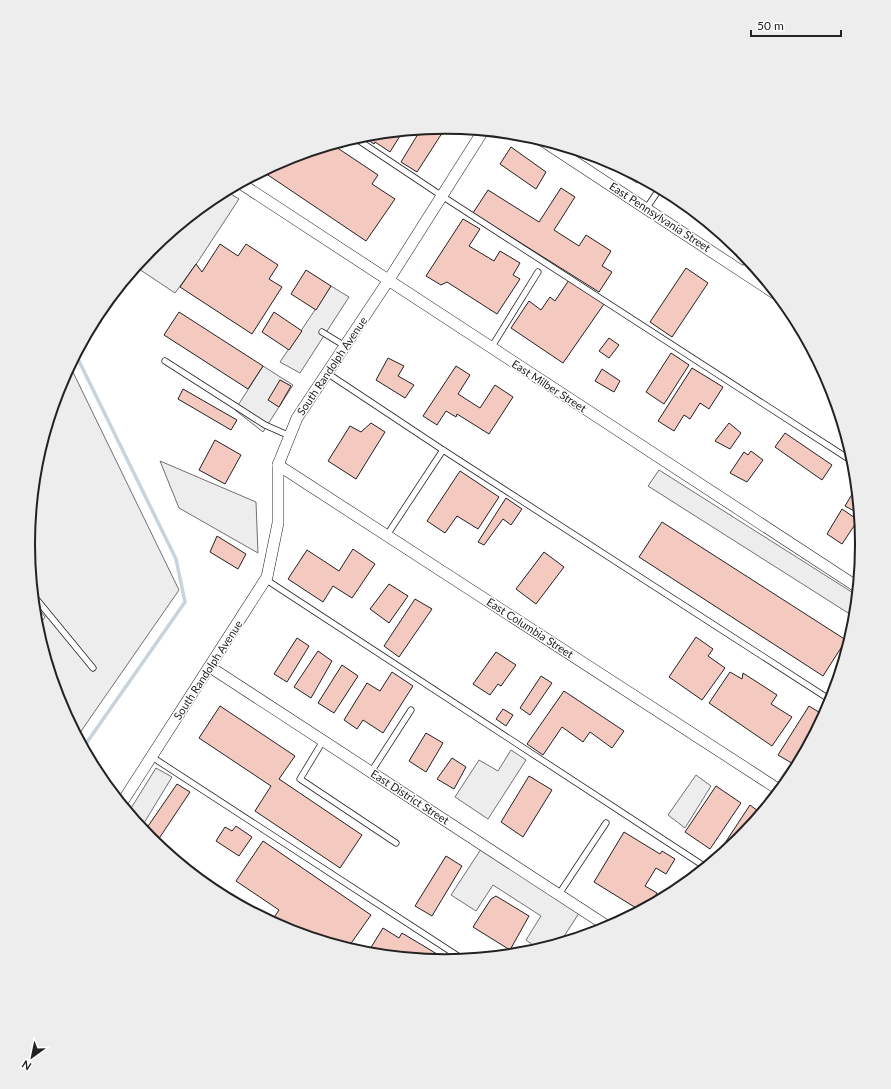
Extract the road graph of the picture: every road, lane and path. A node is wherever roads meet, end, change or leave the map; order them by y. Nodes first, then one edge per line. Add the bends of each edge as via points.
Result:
1 (480, 136) edge
2 (362, 143) edge
3 (556, 149) edge
4 (245, 186) edge
5 (657, 193) edge
6 (442, 196) junction
7 (646, 208) junction
8 (746, 265) edge
9 (538, 272) dead end
10 (742, 272) junction
11 (388, 281) junction
12 (764, 286) edge
13 (322, 332) dead end
14 (345, 346) junction
15 (491, 348) junction
16 (164, 361) dead end
17 (327, 373) junction
18 (290, 436) junction
19 (443, 450) junction
20 (847, 458) edge
21 (278, 465) junction
22 (387, 535) junction
23 (265, 579) junction
24 (854, 584) edge
25 (40, 603) edge
26 (210, 667) junction
27 (93, 668) dead end
28 (827, 697) edge
29 (411, 710) dead end
30 (323, 741) junction
31 (152, 757) junction
32 (371, 772) junction
33 (776, 788) edge
34 (124, 799) edge
35 (606, 823) dead end
36 (396, 843) dead end
37 (701, 865) edge
38 (559, 894) junction
39 (604, 924) edge
40 (456, 955) edge

1 - 6 street, South Randolph Avenue
2 - 6 lane
3 - 7 street, East Pennsylvania Street
4 - 11 street, East Milber Street
5 - 7 lane
6 - 11 street, South Randolph Avenue
6 - 20 lane
7 - 10 street, East Pennsylvania Street
8 - 10 lane
9 - 15 lane
10 - 12 street, East Pennsylvania Street
11 - 14 street, South Randolph Avenue
11 - 15 street, East Milber Street
13 - 14 lane
14 - 17 street, South Randolph Avenue
15 - 24 street, East Milber Street
16 - 18 lane via 265,425
17 - 18 street, South Randolph Avenue via 297,418
17 - 19 lane
18 - 21 street, South Randolph Avenue
19 - 22 lane
19 - 28 lane
21 - 22 street, East Columbia Street
21 - 23 street, South Randolph Avenue via 278,523
22 - 33 street, East Columbia Street
23 - 26 street, South Randolph Avenue
23 - 37 lane
25 - 27 lane
26 - 30 street, East District Street
26 - 31 street, South Randolph Avenue
29 - 32 lane
30 - 32 street, East District Street
30 - 36 lane via 300,779
31 - 34 street, South Randolph Avenue
31 - 40 lane
32 - 38 street, East District Street
35 - 38 lane
38 - 39 street, East District Street

